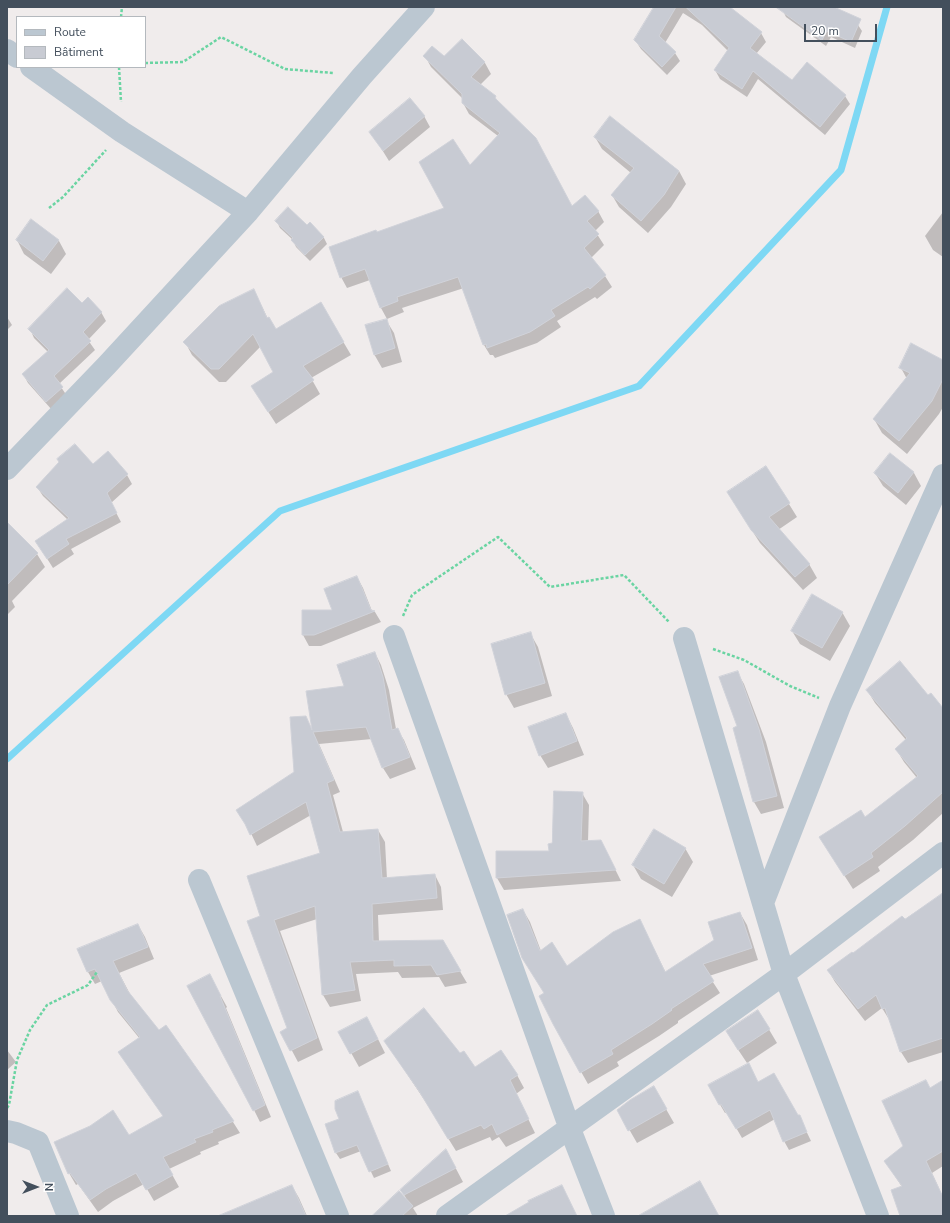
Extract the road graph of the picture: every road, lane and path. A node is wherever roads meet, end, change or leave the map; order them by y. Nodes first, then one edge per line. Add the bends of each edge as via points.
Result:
1 (424, 7) edge
2 (7, 50) edge
3 (16, 56) edge
4 (146, 63) edge
5 (32, 68) edge
6 (362, 76) junction
7 (248, 212) junction
8 (7, 469) edge
9 (943, 475) edge
10 (394, 636) joint
11 (684, 638) junction
12 (840, 706) junction
13 (943, 852) edge
14 (199, 880) dead end
15 (763, 903) junction
16 (97, 972) dead end
17 (784, 974) junction
18 (7, 1108) edge
19 (570, 1129) junction
20 (7, 1132) edge
21 (68, 1216) edge
22 (338, 1216) edge
23 (447, 1216) edge
24 (604, 1216) edge
25 (878, 1216) edge

1 - 6 street
2 - 3 street
4 - 6 path via 183,62 222,37 285,68
5 - 7 street via 122,132
6 - 7 street
7 - 8 street
9 - 12 street
10 - 11 path via 412,594 498,537 550,587 624,575
10 - 19 street
11 - 12 path via 744,660 790,686
11 - 15 street
12 - 15 street
13 - 17 street
14 - 22 street
15 - 17 street
16 - 18 path via 88,985 47,1005 30,1030 17,1060
17 - 19 street
17 - 25 street
19 - 23 street
19 - 24 street
20 - 21 street via 38,1142

